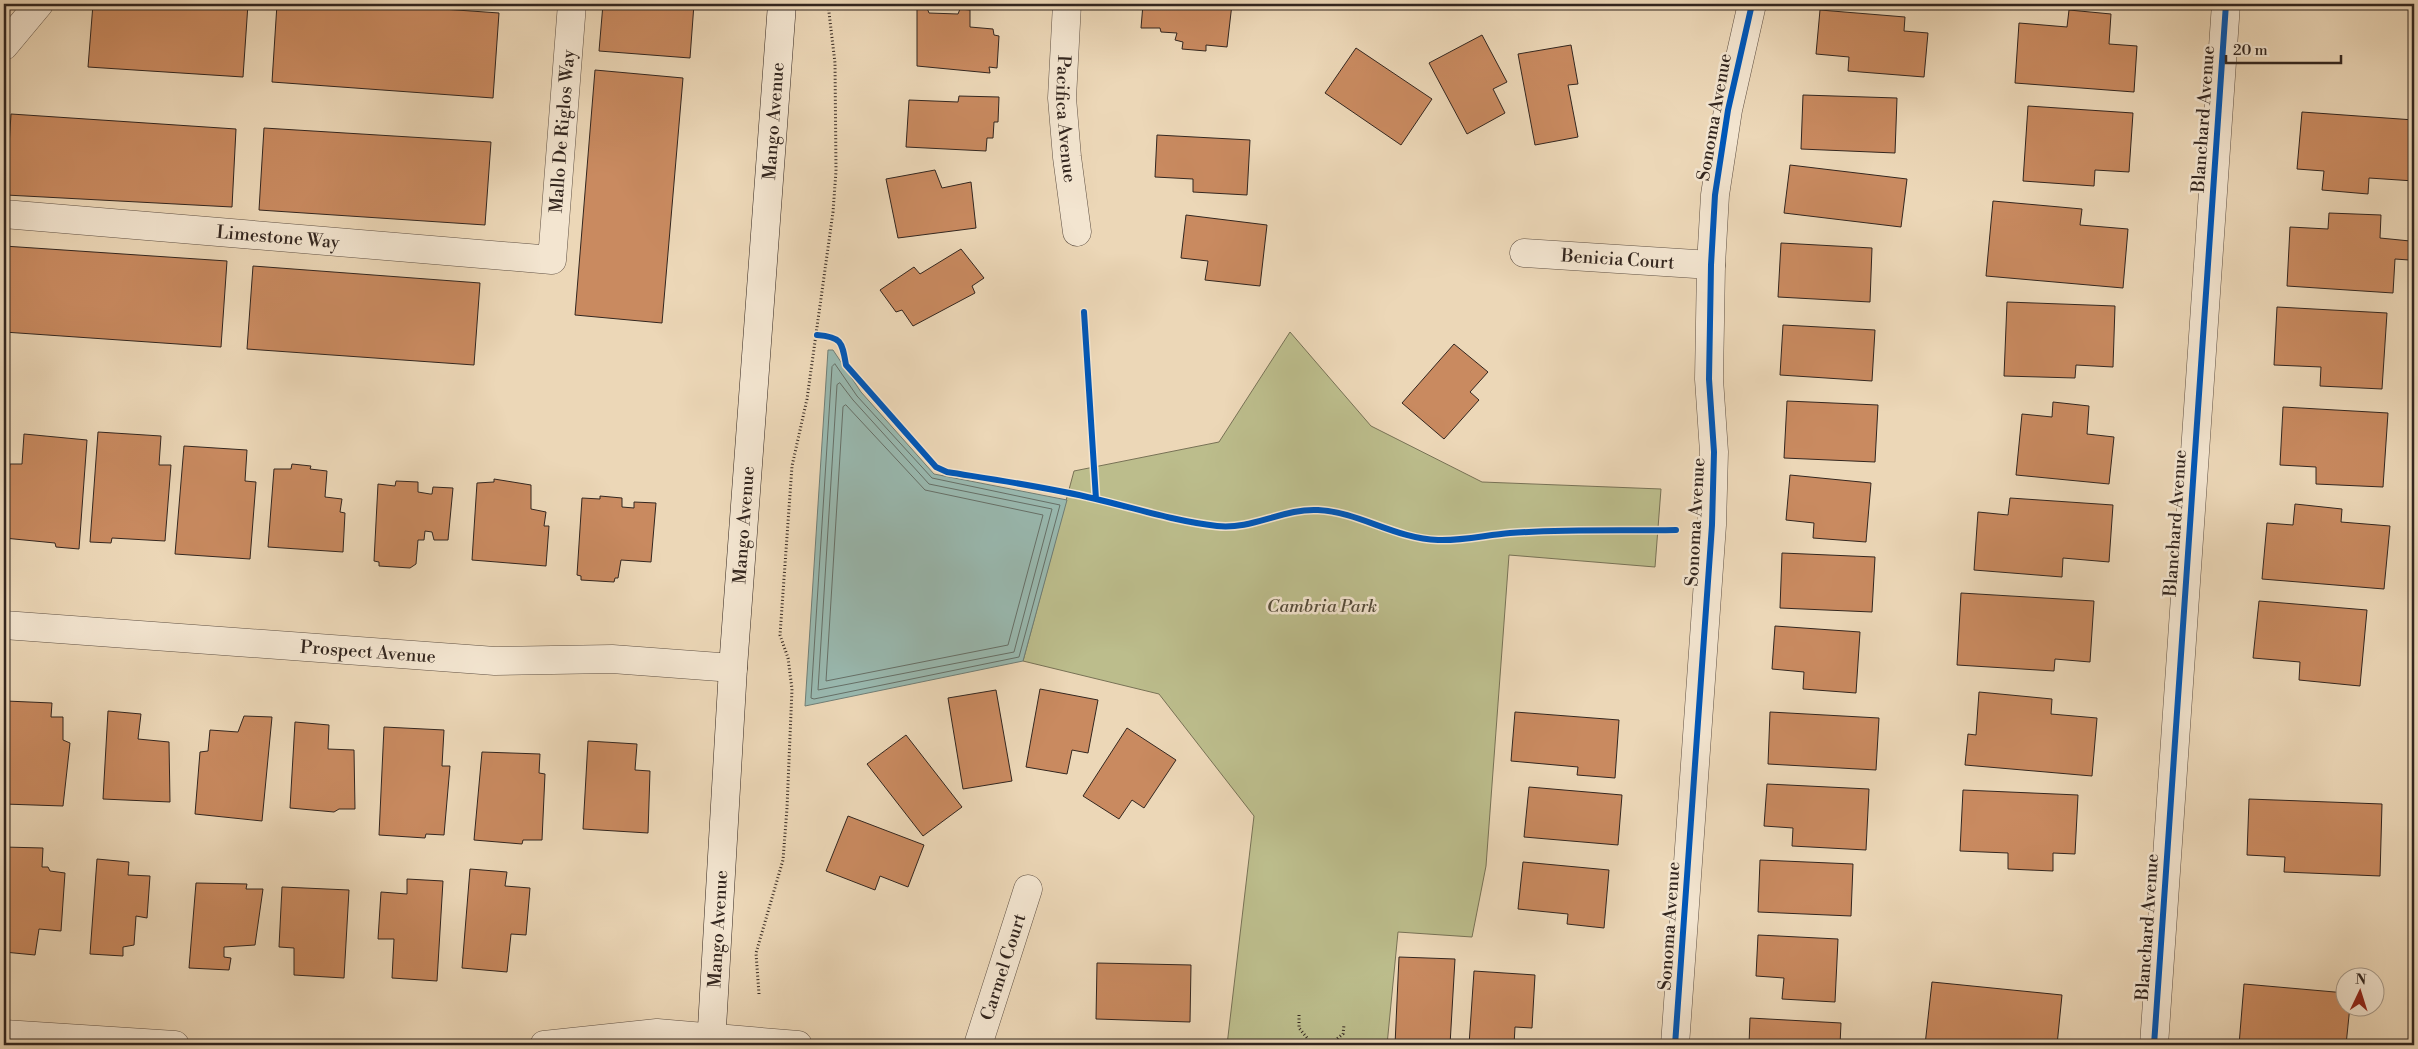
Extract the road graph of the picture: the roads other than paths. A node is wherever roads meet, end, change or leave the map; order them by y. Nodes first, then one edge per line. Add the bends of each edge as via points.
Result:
1 (39, 4) edge
2 (572, 4) edge
3 (782, 4) edge
4 (1067, 4) edge
5 (1752, 4) edge
6 (2226, 4) edge
7 (4, 46) edge
8 (4, 214) edge
9 (1077, 232) dead end
10 (1524, 253) dead end
11 (552, 260) joint
12 (1711, 265) junction
13 (4, 625) edge
14 (733, 668) junction
15 (1028, 888) dead end
16 (4, 1034) edge
17 (711, 1042) edge
18 (175, 1045) edge
19 (544, 1045) edge
20 (798, 1045) edge
21 (978, 1045) edge
22 (1675, 1045) edge
23 (2154, 1045) edge

1 - 7 street
2 - 11 street, Mallo De Riglos Way
3 - 14 street, Mango Avenue
4 - 9 street, Pacifica Avenue via 1062,98
5 - 12 street, Sonoma Avenue via 1728,110 1715,194
6 - 23 street, Blanchard Avenue
8 - 11 street, Limestone Way
10 - 12 street, Benicia Court
12 - 22 street, Sonoma Avenue via 1712,525
13 - 14 street, Prospect Avenue via 495,661 612,659
14 - 17 street, Mango Avenue
15 - 21 street, Carmel Court
16 - 18 street
17 - 19 street via 657,1033
17 - 20 street

